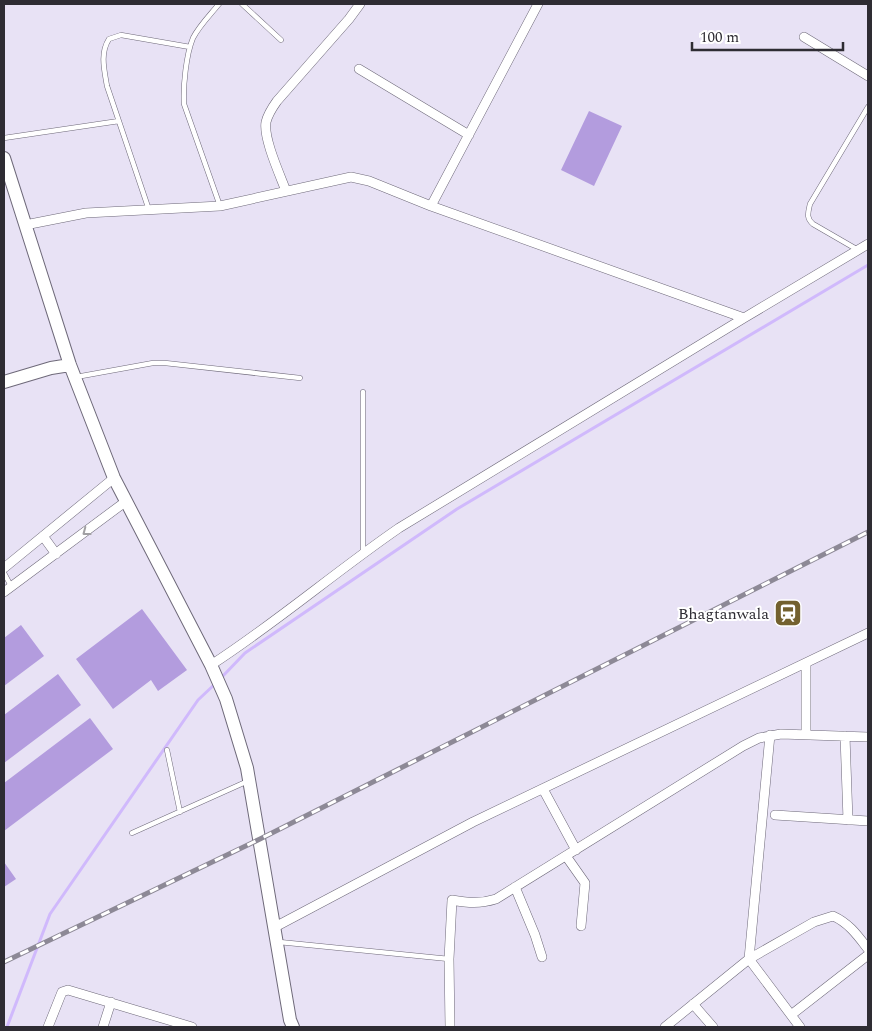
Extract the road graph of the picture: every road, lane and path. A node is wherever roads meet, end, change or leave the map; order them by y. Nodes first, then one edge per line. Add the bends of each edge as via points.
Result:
1 (219, 4) edge
2 (242, 4) edge
3 (360, 4) edge
4 (538, 4) edge
5 (804, 37) dead end
6 (281, 40) dead end
7 (190, 47) junction
8 (359, 69) dead end
9 (868, 76) edge
10 (868, 107) edge
11 (119, 121) junction
12 (469, 135) junction
13 (4, 138) edge
14 (4, 158) edge
15 (286, 191) junction
16 (220, 206) junction
17 (431, 206) junction
18 (149, 210) junction
19 (25, 225) junction
20 (868, 244) edge
21 (858, 250) junction
22 (744, 318) junction
23 (72, 371) junction
24 (300, 378) dead end
25 (4, 382) edge
26 (362, 392) dead end
27 (114, 478) junction
28 (125, 502) junction
29 (43, 536) junction
30 (363, 552) junction
31 (56, 554) junction
32 (4, 568) edge
33 (4, 573) edge
34 (8, 589) edge
35 (868, 633) edge
36 (806, 664) junction
37 (212, 668) junction
38 (770, 735) junction
39 (806, 735) junction
40 (845, 736) junction
41 (868, 737) edge
42 (167, 750) dead end
43 (250, 780) junction
44 (543, 789) junction
45 (180, 812) junction
46 (775, 815) dead end
47 (848, 820) junction
48 (868, 821) edge
49 (132, 833) dead end
50 (576, 850) junction
51 (566, 856) junction
52 (515, 887) junction
53 (581, 926) dead end
54 (275, 927) junction
55 (276, 942) junction
56 (868, 949) edge
57 (868, 955) edge
58 (542, 957) dead end
59 (449, 959) junction
60 (749, 959) junction
61 (111, 1002) junction
62 (693, 1004) junction
63 (791, 1015) junction
64 (291, 1025) edge
65 (48, 1027) edge
66 (103, 1027) edge
67 (192, 1027) edge
68 (450, 1027) edge
69 (665, 1027) edge
70 (713, 1027) edge
71 (800, 1027) edge

1 - 7 lane via 197,32
2 - 6 lane
3 - 15 street via 269,112 265,125 267,138
4 - 12 street
5 - 9 street
7 - 11 lane via 121,35 109,39 103,52 104,70
7 - 16 lane via 184,104
8 - 12 street
10 - 21 lane via 807,214 808,220
11 - 13 lane
11 - 18 lane
12 - 17 street
14 - 19 street
15 - 16 street
15 - 17 street via 351,177
16 - 18 street
17 - 22 street
18 - 19 street via 86,213
19 - 23 street
20 - 21 street
21 - 22 street
22 - 30 street via 428,509
23 - 24 lane via 164,363
23 - 25 street via 51,368
23 - 27 street
26 - 30 lane
27 - 28 street
27 - 29 street
28 -> 31 street
28 - 37 street
29 - 31 street
29 - 32 street
30 - 37 street
31 - 34 street
33 - 34 lane
35 - 36 street
36 - 39 street
36 - 44 street
37 - 43 street via 226,699
38 - 39 street
38 - 50 street via 743,746
38 - 60 street
39 - 40 street
40 - 41 street
40 - 47 street
42 - 45 lane
43 - 45 lane
43 - 54 street
44 - 50 street
44 - 54 street via 430,844
45 - 49 lane
46 - 47 street
47 - 48 street
50 - 51 street
51 - 52 street
51 - 53 street via 585,883
52 - 58 street
52 - 59 street via 485,903 452,900
54 - 55 street
55 - 59 lane
55 - 64 street
56 - 60 street via 850,927 833,916 814,922
57 - 63 street
59 - 68 street
60 - 62 street
60 - 63 street
61 - 65 street via 68,990 62,992
61 - 66 street
61 - 67 street
62 - 69 street
62 - 70 street
63 - 71 street

